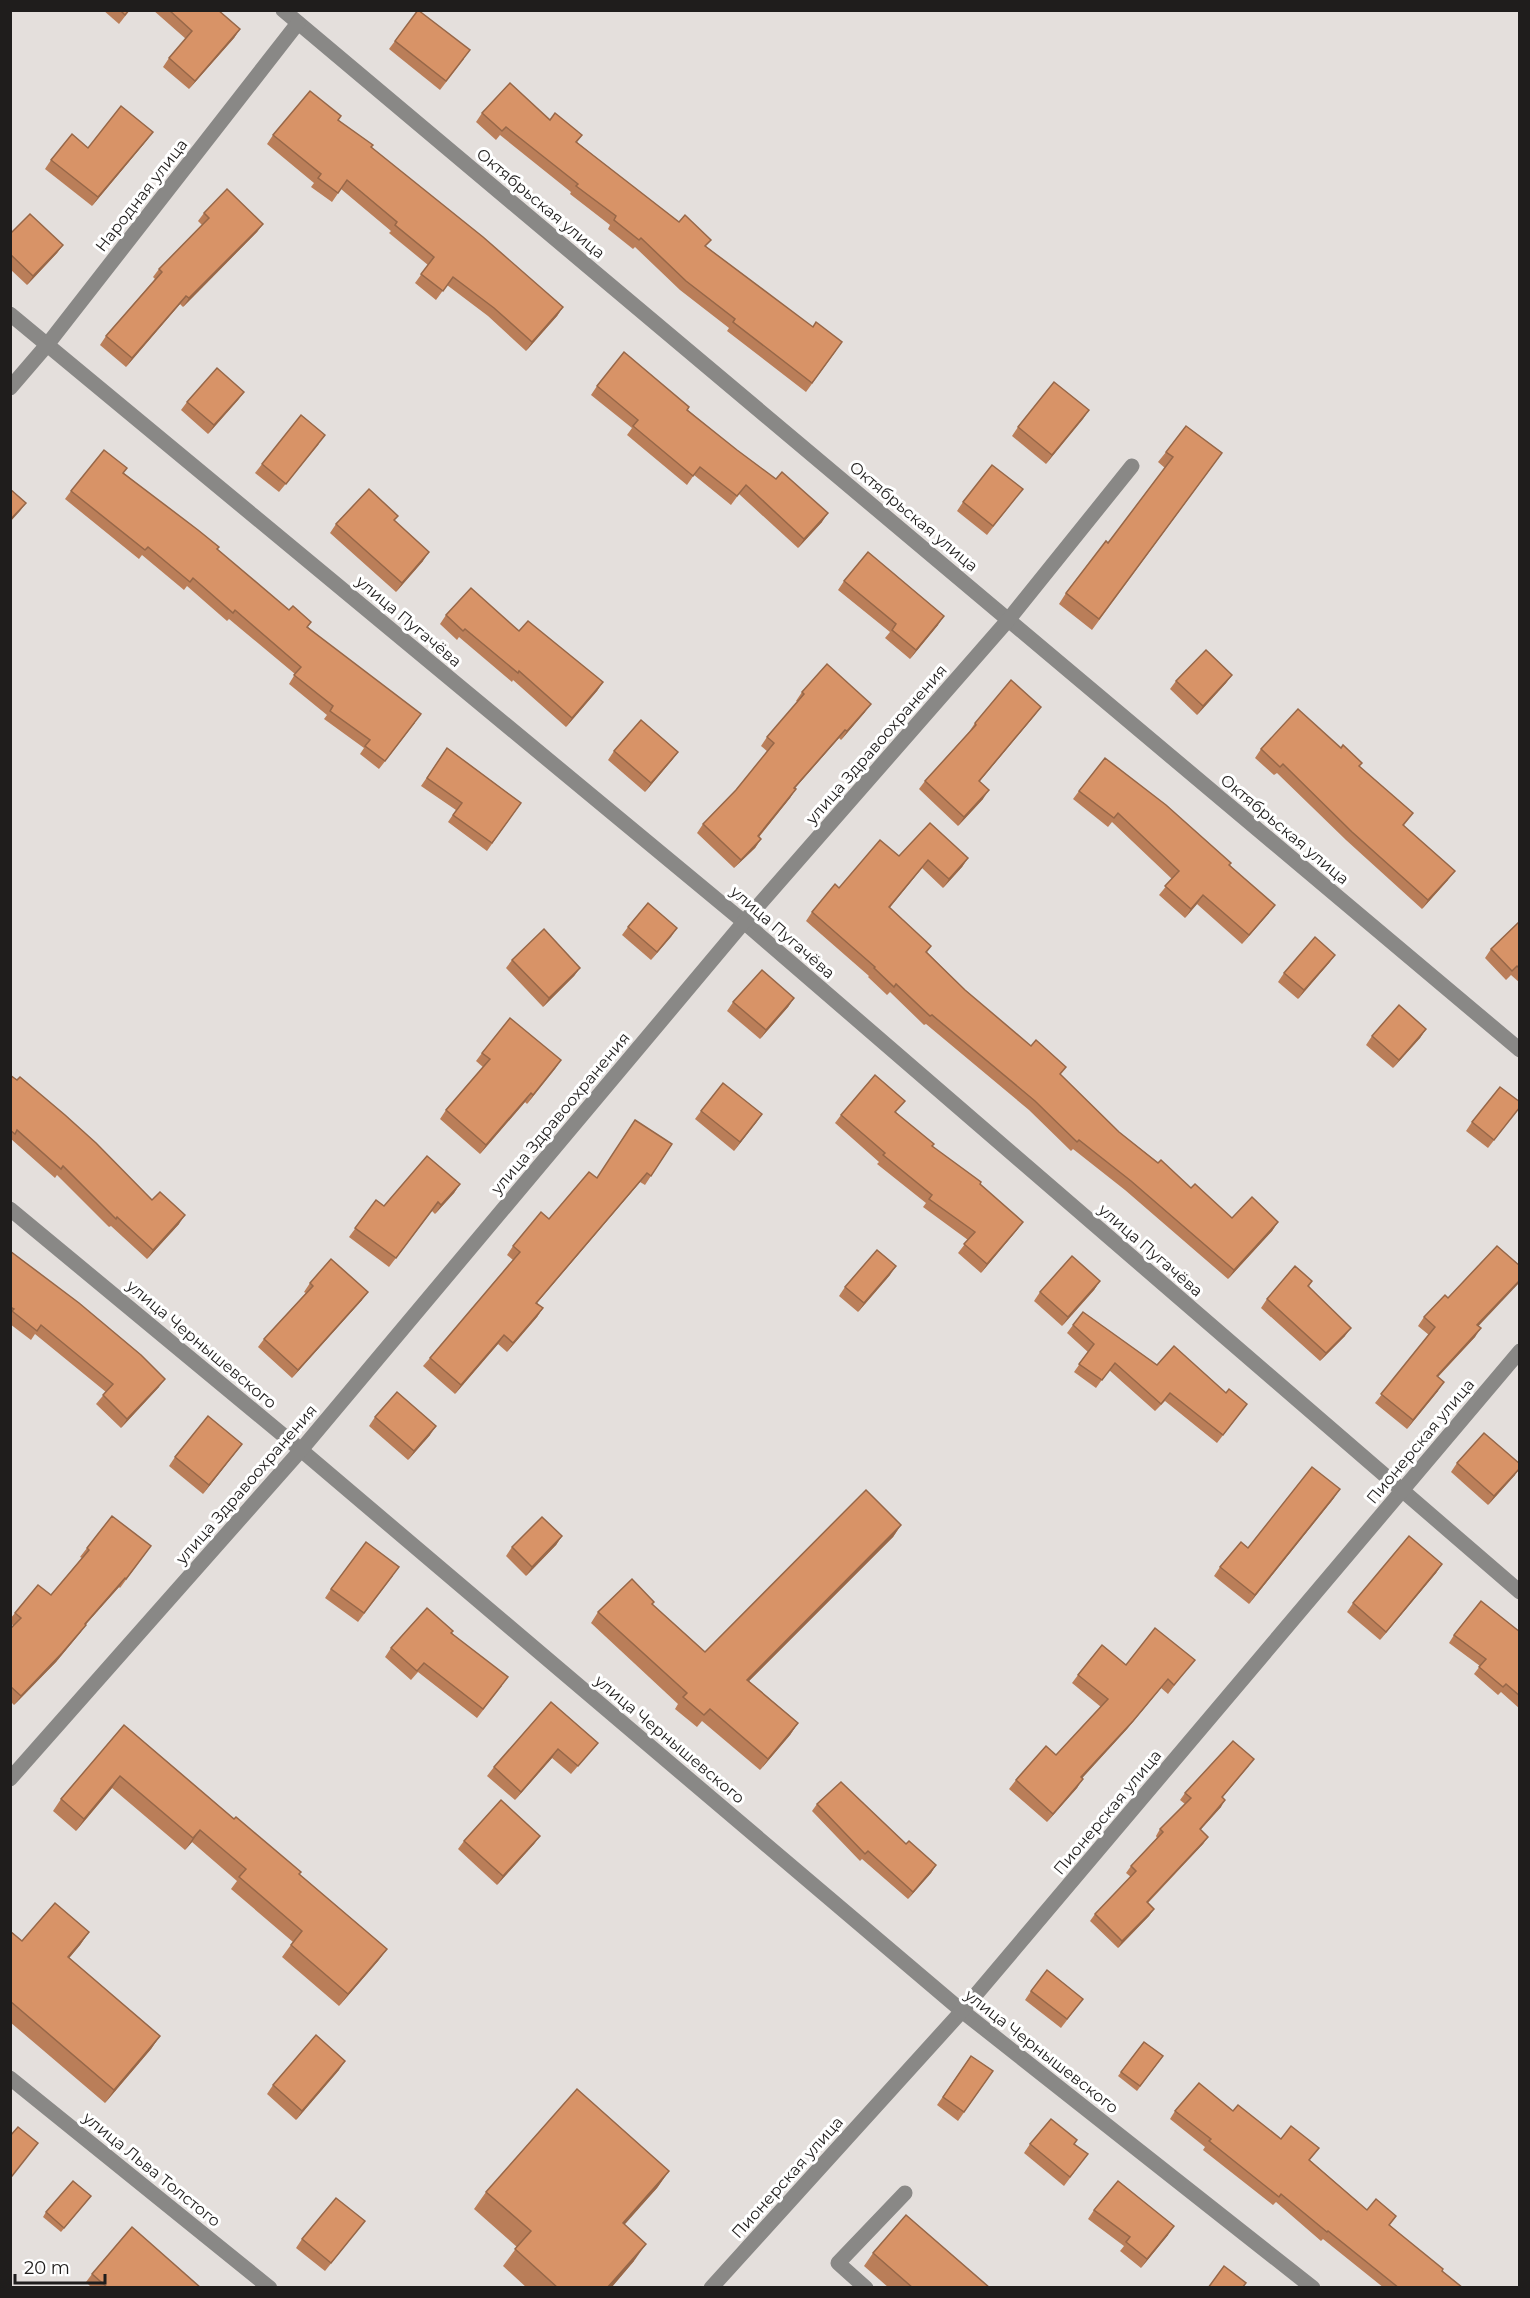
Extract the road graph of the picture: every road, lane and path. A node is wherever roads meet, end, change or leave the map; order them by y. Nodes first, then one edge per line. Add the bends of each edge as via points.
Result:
1 (283, 10) edge
2 (298, 23) junction
3 (10, 314) edge
4 (47, 345) junction
5 (10, 388) edge
6 (1132, 466) dead end
7 (1009, 619) junction
8 (744, 922) junction
9 (1520, 1050) edge
10 (10, 1209) edge
11 (1520, 1351) edge
12 (301, 1450) junction
13 (1402, 1491) junction
14 (1520, 1592) edge
15 (10, 1779) edge
16 (962, 2011) junction
17 (10, 2078) edge
18 (905, 2193) dead end
19 (270, 2288) edge
20 (711, 2288) edge
21 (866, 2288) edge
22 (1313, 2288) edge

1 - 2 street, Октябрьская улица
2 - 4 street, Народная улица
2 - 7 street, Октябрьская улица
3 - 4 street, улица Пугачёва
4 - 5 street, Народная улица
4 - 8 street, улица Пугачёва
6 - 7 street, улица Здравоохранения
7 - 8 street, улица Здравоохранения
7 - 9 street, Октябрьская улица
8 - 12 street, улица Здравоохранения
8 - 13 street, улица Пугачёва
10 - 12 street, улица Чернышевского
11 - 13 street, Пионерская улица
12 - 15 street, улица Здравоохранения
12 - 16 street, улица Чернышевского
13 - 14 street, улица Пугачёва
13 - 16 street, Пионерская улица
16 - 20 street, Пионерская улица
16 - 22 street, улица Чернышевского
17 - 19 street, улица Льва Толстого
18 - 21 street via 837,2263

